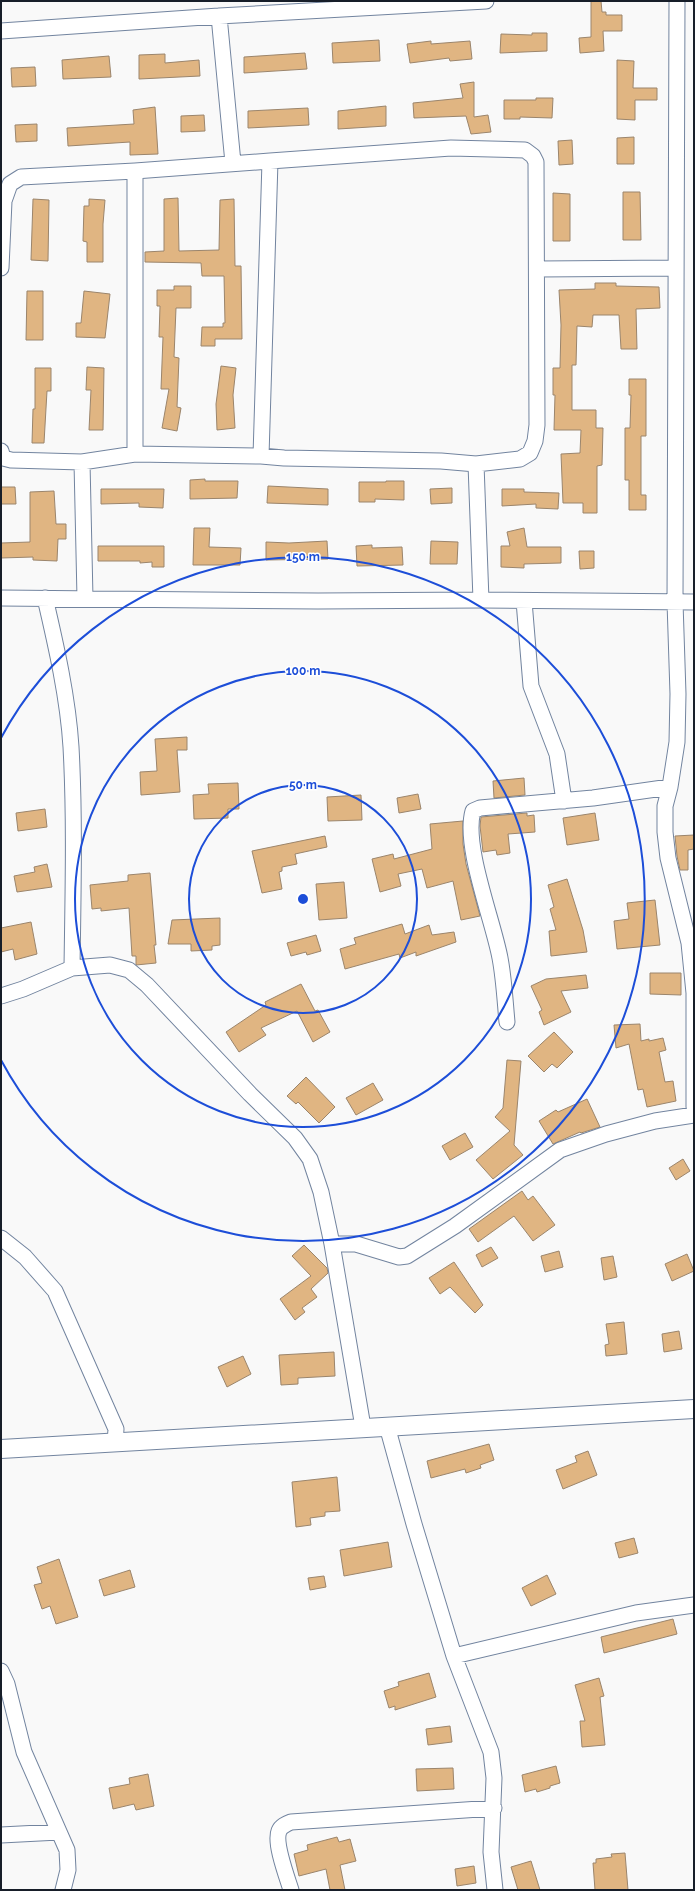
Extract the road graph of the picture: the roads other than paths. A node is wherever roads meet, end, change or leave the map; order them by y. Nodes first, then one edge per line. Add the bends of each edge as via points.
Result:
1 (486, 1) edge
2 (677, 1) edge
3 (219, 16) junction
4 (1, 31) edge
5 (270, 161) junction
6 (233, 163) junction
7 (135, 171) junction
8 (1, 268) edge
9 (676, 268) junction
10 (538, 269) junction
11 (1, 451) edge
12 (134, 454) junction
13 (261, 456) junction
14 (82, 462) junction
15 (476, 464) junction
16 (1, 598) edge
17 (45, 598) junction
18 (85, 598) junction
19 (481, 600) junction
20 (524, 601) junction
21 (675, 602) junction
22 (694, 602) edge
23 (670, 787) junction
24 (564, 801) junction
25 (72, 968) junction
26 (1, 996) edge
27 (507, 1022) dead end
28 (694, 1106) edge
29 (694, 1115) edge
30 (1, 1238) edge
31 (332, 1244) junction
32 (694, 1409) edge
33 (387, 1426) junction
34 (363, 1427) junction
35 (115, 1443) junction
36 (1, 1449) edge
37 (694, 1605) edge
38 (454, 1656) junction
39 (1, 1671) edge
40 (494, 1808) junction
41 (58, 1832) junction
42 (1, 1835) edge
43 (63, 1890) edge
44 (291, 1890) edge
45 (495, 1890) edge

1 - 3 street
2 - 9 street
3 - 4 street
3 - 6 street
5 - 6 street
5 - 10 street via 451,148 525,150 536,162
5 - 13 street
6 - 7 street
7 - 8 street via 21,176 10,184 4,201
7 - 12 street
9 - 10 street
9 - 21 street
10 - 15 street via 535,441 530,454 520,459
11 - 14 street via 3,458 11,460
12 - 13 street
12 - 14 street
13 - 15 street
14 - 18 street
15 - 19 street
16 - 17 street
17 - 18 street
17 - 25 street via 58,656 70,746
18 - 19 street via 318,602
19 - 20 street
20 - 21 street
20 - 24 street via 531,686 557,754
21 - 22 street
21 - 23 street via 677,742
23 - 24 street
23 - 28 street via 665,806 668,858 689,943 694,993
24 - 27 street via 480,808 473,811 470,818 471,845 500,958
25 - 26 street
25 - 31 street via 110,966 129,970 295,1138 310,1159 321,1192
29 - 31 street via 634,1126 560,1150 455,1226 407,1256 399,1257 356,1244
30 - 35 street via 25,1257 55,1291 116,1429
31 - 34 street
32 - 33 street
33 - 34 street
33 - 38 street
34 - 35 street
35 - 36 street
37 - 38 street via 636,1613
38 - 40 street via 491,1752
39 - 41 street via 7,1684 24,1752
40 - 44 street via 285,1824 278,1832 278,1842
40 - 45 street via 491,1852
41 - 42 street
41 - 43 street via 66,1850 68,1870

